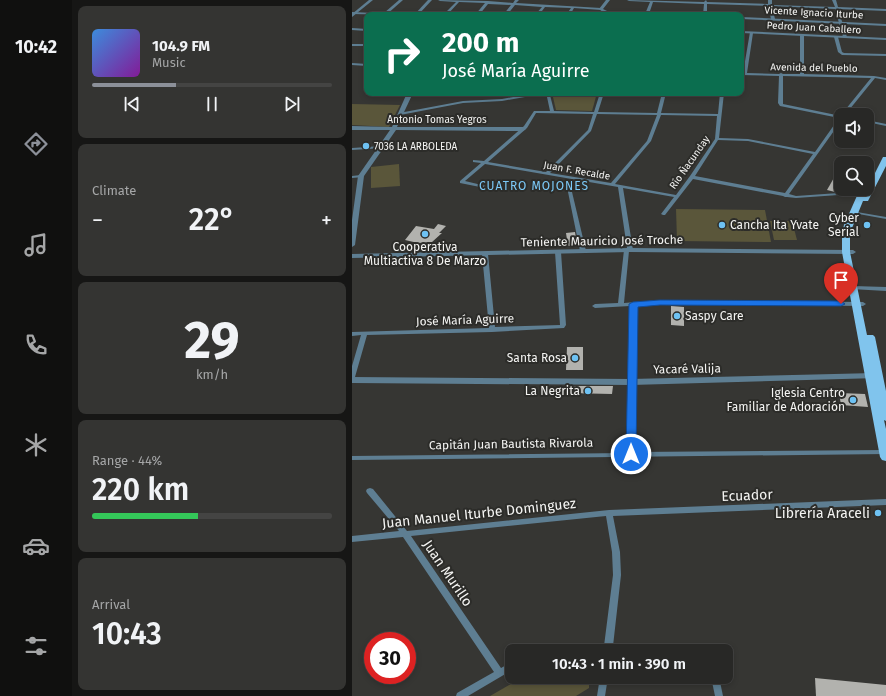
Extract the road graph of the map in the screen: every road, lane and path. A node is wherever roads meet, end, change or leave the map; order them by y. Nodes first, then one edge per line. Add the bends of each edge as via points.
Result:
1 (371, 0) edge
2 (401, 0) edge
3 (430, 0) edge
4 (440, 0) edge
5 (517, 0) edge
6 (608, 0) edge
7 (629, 0) edge
8 (770, 0) edge
9 (834, 0) edge
10 (459, 1) edge
11 (652, 1) edge
12 (488, 2) junction
13 (706, 2) edge
14 (513, 4) junction
15 (544, 6) junction
16 (573, 7) junction
17 (770, 7) junction
18 (836, 8) junction
19 (886, 10) edge
20 (387, 12) edge
21 (419, 12) edge
22 (449, 12) edge
23 (480, 12) edge
24 (507, 12) edge
25 (539, 12) edge
26 (570, 12) edge
27 (604, 12) edge
28 (648, 12) edge
29 (705, 12) edge
30 (353, 14) edge
31 (364, 14) edge
32 (744, 18) edge
33 (772, 19) junction
34 (840, 23) junction
35 (886, 25) edge
36 (352, 29) edge
37 (364, 30) edge
38 (744, 32) edge
39 (750, 33) junction
40 (802, 35) junction
41 (836, 37) junction
42 (845, 38) junction
43 (886, 39) edge
44 (352, 45) edge
45 (364, 45) edge
46 (886, 55) edge
47 (352, 64) edge
48 (364, 64) edge
49 (744, 68) edge
50 (744, 74) edge
51 (781, 74) junction
52 (802, 75) junction
53 (874, 77) junction
54 (886, 79) edge
55 (409, 96) edge
56 (524, 96) edge
57 (548, 96) edge
58 (601, 96) edge
59 (663, 96) edge
60 (722, 96) edge
61 (850, 108) edge
62 (552, 112) junction
63 (596, 113) junction
64 (400, 114) junction
65 (660, 114) junction
66 (720, 115) junction
67 (834, 116) edge
68 (874, 122) edge
69 (886, 125) edge
70 (352, 127) edge
71 (834, 127) edge
72 (393, 128) junction
73 (523, 129) junction
74 (717, 139) junction
75 (382, 146) junction
76 (352, 149) edge
77 (886, 150) edge
78 (815, 153) junction
79 (884, 160) edge
80 (475, 161) dead end
81 (485, 163) junction
82 (547, 174) junction
83 (362, 176) junction
84 (874, 176) edge
85 (352, 177) edge
86 (692, 177) junction
87 (612, 185) junction
88 (620, 186) junction
89 (488, 188) dead end
90 (570, 192) dead end
91 (834, 193) edge
92 (676, 196) junction
93 (785, 196) junction
94 (863, 196) edge
95 (856, 213) junction
96 (663, 214) dead end
97 (886, 218) edge
98 (352, 245) edge
99 (628, 250) junction
100 (582, 251) junction
101 (558, 252) junction
102 (849, 252) junction
103 (485, 254) junction
104 (352, 256) edge
105 (856, 288) junction
106 (886, 289) edge
107 (633, 304) junction
108 (860, 304) junction
109 (621, 305) junction
110 (595, 306) dead end
111 (492, 330) junction
112 (352, 334) edge
113 (364, 334) junction
114 (878, 376) edge
115 (352, 377) edge
116 (352, 380) edge
117 (631, 382) junction
118 (882, 412) edge
119 (886, 453) edge
120 (631, 454) junction
121 (352, 458) edge
122 (370, 491) dead end
123 (886, 502) edge
124 (609, 513) junction
125 (405, 533) junction
126 (352, 539) edge
127 (609, 644) edge
128 (505, 670) edge
129 (499, 673) junction
130 (603, 684) edge
131 (716, 684) edge
132 (460, 696) edge
133 (601, 696) edge
134 (719, 696) edge

1 - 30 street
2 - 20 street
3 - 21 street
4 - 10 street
5 - 14 street
6 - 27 street
7 - 11 street
8 - 17 street
9 - 18 street
10 - 12 street
10 - 22 street
11 - 13 street
11 - 28 street
12 - 14 street
12 - 23 street
13 - 17 street
13 - 29 street
14 - 15 street
14 - 24 street
15 - 16 street
15 - 25 street
16 - 26 street
16 - 27 street
17 - 18 street
17 - 33 street
18 - 19 street
18 - 34 street
30 - 31 street
32 - 33 street, Vicente Ignacio Iturbe
33 - 34 street, Vicente Ignacio Iturbe
34 - 35 street, Vicente Ignacio Iturbe
34 - 42 street
36 - 37 street
38 - 39 street, Pedro Juan Caballero
39 - 40 street, Pedro Juan Caballero
39 - 49 street
40 - 41 street, Pedro Juan Caballero
40 - 52 street
41 - 42 street, Pedro Juan Caballero
41 - 46 street via 840,52 844,54
42 - 43 street, Pedro Juan Caballero
44 - 45 street
47 - 48 street
50 - 51 street, Avenida del Pueblo
51 - 52 street, Avenida del Pueblo
51 - 67 street via 781,105
52 - 53 street, Avenida del Pueblo
53 - 54 street, Avenida del Pueblo
53 - 61 street
55 - 64 street
56 - 64 street via 470,101
57 - 62 street
58 - 63 street
59 - 65 street
60 - 66 street, Río Ñacunday
62 - 63 street
62 - 73 street via 535,112
63 - 65 street
63 - 82 street via 590,130
64 - 72 street
65 - 66 street
65 - 87 street via 649,141
66 - 74 street, Río Ñacunday
68 - 69 street
70 - 72 street, Antonio Tomas Yegros
71 - 78 street
72 - 73 street, Antonio Tomas Yegros
72 - 75 street
73 - 81 street
74 - 78 street via 748,140
74 - 86 street, Río Ñacunday
75 - 76 street
75 - 83 street
77 - 79 main road
78 - 93 street
79 - 84 main road
80 - 81 street, Juan F. Recalde
81 - 82 street, Juan F. Recalde
81 - 89 street via 462,183
82 - 87 street, Juan F. Recalde
83 - 85 street
83 - 98 street
86 - 92 street, Río Ñacunday
86 - 93 street
87 - 88 street, Juan F. Recalde
88 - 92 street, Juan F. Recalde
88 - 99 street
90 - 100 street
91 - 93 street via 802,197
92 - 96 street, Río Ñacunday
94 - 95 main road
95 - 97 street
95 - 102 main road via 846,233
99 - 100 street, Teniente Mauricio José Troche
99 - 102 street, Teniente Mauricio José Troche
99 - 109 street
100 - 101 street, Teniente Mauricio José Troche
101 - 103 street, Teniente Mauricio José Troche
101 - 111 street, José María Aguirre via 563,325 558,328
102 - 105 main road
103 - 104 street, Teniente Mauricio José Troche
103 - 111 street
105 - 106 street
105 - 108 main road
107 - 108 street
107 - 109 street
107 - 117 street
108 - 114 main road
109 - 110 street
111 - 113 street, José María Aguirre
112 - 113 street, José María Aguirre
113 - 115 street
114 - 117 street, Yacaré Valija
114 - 118 main road
116 - 117 street, Yacaré Valija
117 - 120 street
118 - 119 main road
119 - 120 street, Capitán Juan Bautista Rivarola
120 - 121 street, Capitán Juan Bautista Rivarola
122 - 125 street, Juan Murillo
123 - 124 street, Ecuador
124 - 125 street, Juan Manuel Iturbe Dominguez
124 - 127 street via 617,575
125 - 126 street, Juan Manuel Iturbe Dominguez
125 - 129 street, Juan Murillo
128 - 129 street
129 - 132 street
130 - 133 street
131 - 134 street

